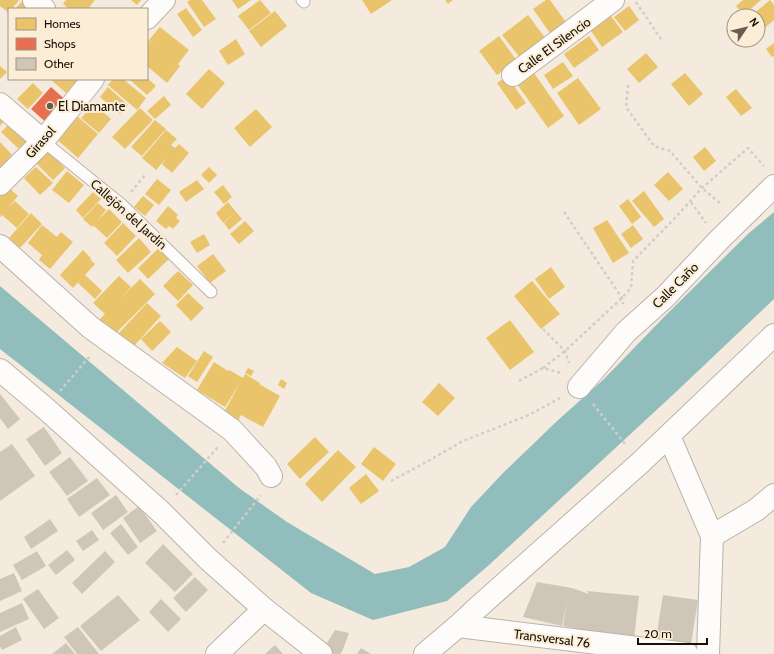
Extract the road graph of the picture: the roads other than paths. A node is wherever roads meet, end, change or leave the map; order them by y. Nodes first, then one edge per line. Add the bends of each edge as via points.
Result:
1 (34, 0) edge
2 (164, 0) edge
3 (613, 0) edge
4 (43, 8) edge
5 (148, 17) edge
6 (513, 75) dead end
7 (91, 80) edge
8 (0, 104) edge
9 (43, 141) junction
10 (771, 179) edge
11 (0, 184) edge
12 (0, 246) edge
13 (211, 292) dead end
14 (774, 335) edge
15 (0, 370) edge
16 (585, 394) road end
17 (669, 436) junction
18 (271, 476) dead end
19 (774, 495) edge
20 (712, 536) junction
21 (264, 609) junction
22 (458, 626) junction
23 (587, 648) edge
24 (217, 654) edge
25 (321, 654) edge
26 (425, 654) edge
27 (687, 654) edge
28 (708, 654) edge

1 - 4 street
2 - 5 street
3 - 6 street, Calle El Silencio
7 - 9 street, Girasol
8 - 9 street
9 - 11 street, Girasol
9 - 13 lane, Callejón del Jardín via 121,204
10 - 16 street, Calle Caño via 738,220 665,297 626,332
12 - 18 street via 90,327 232,430 266,467
14 - 17 street
15 - 21 street via 161,512
17 - 20 street
17 - 22 street
19 - 20 street via 756,510
20 - 28 street
21 - 24 street
21 - 25 street
22 - 23 street, Transversal 76
22 - 26 street
23 - 27 street, Transversal 76

